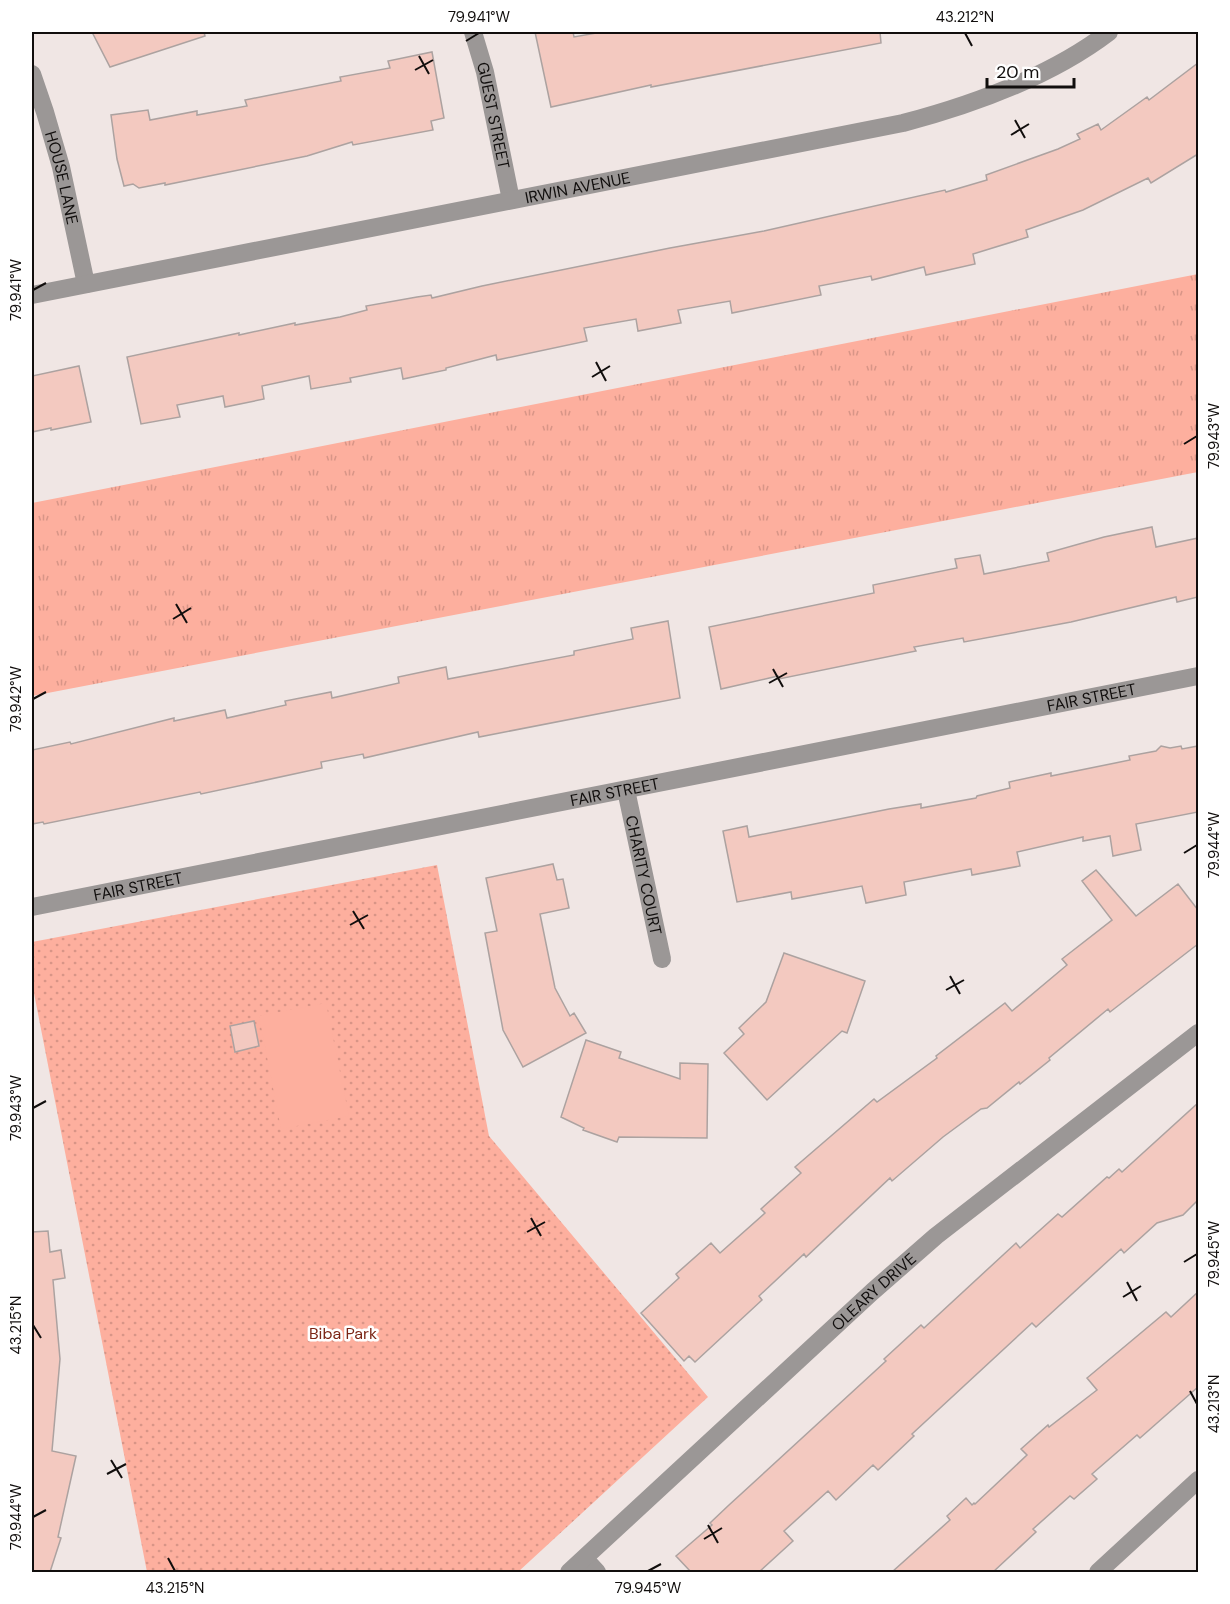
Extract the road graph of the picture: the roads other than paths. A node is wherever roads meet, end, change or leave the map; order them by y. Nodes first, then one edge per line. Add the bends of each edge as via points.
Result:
1 (473, 32) edge
2 (1109, 32) edge
3 (32, 74) edge
4 (511, 200) junction
5 (86, 284) junction
6 (32, 295) edge
7 (1198, 676) edge
8 (626, 790) junction
9 (32, 906) edge
10 (662, 958) dead end
11 (1198, 1034) edge
12 (1198, 1480) edge
13 (585, 1558) junction
14 (569, 1572) edge
15 (597, 1572) edge
16 (1098, 1572) edge

1 - 4 street, GUEST STREET
2 - 4 street, IRWIN AVENUE via 1016,84 935,115
3 - 5 street, HOUSE LANE via 60,166
4 - 5 street, IRWIN AVENUE
5 - 6 street, IRWIN AVENUE
7 - 8 street, FAIR STREET
8 - 9 street, FAIR STREET
8 - 10 street, CHARITY COURT
11 - 13 street, OLEARY DRIVE via 936,1236
12 - 16 street
13 - 14 street, OLEARY DRIVE
13 - 15 street

